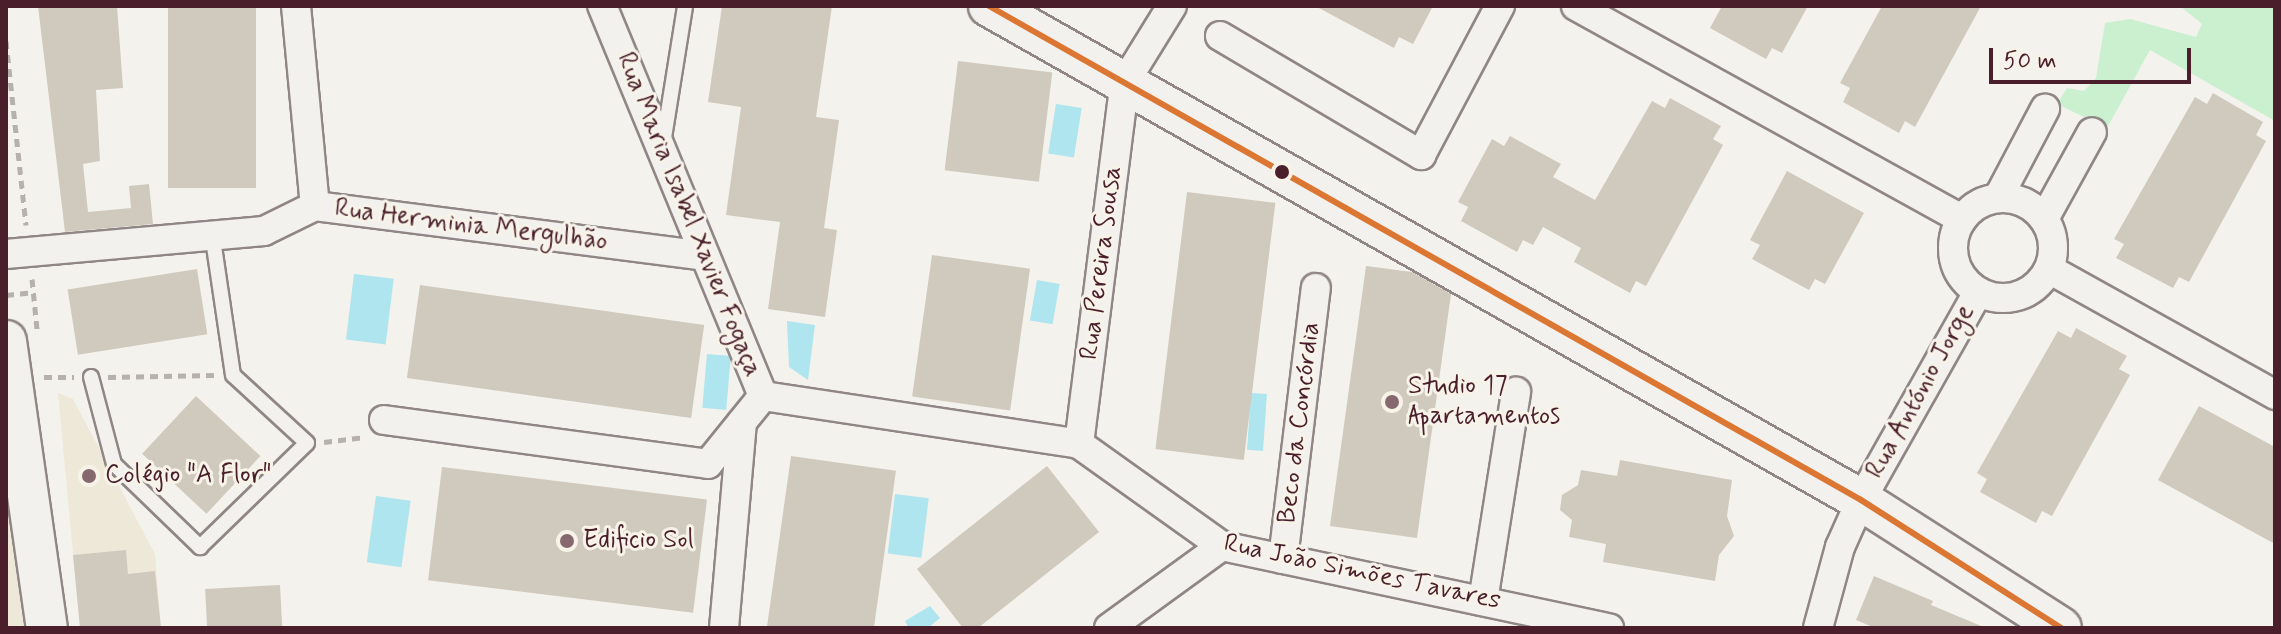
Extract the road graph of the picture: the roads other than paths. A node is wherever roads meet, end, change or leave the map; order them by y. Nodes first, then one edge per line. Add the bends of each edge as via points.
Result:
1 (296, 6) edge
2 (602, 6) edge
3 (685, 6) edge
4 (989, 6) edge
5 (1172, 6) edge
6 (1500, 6) edge
7 (1576, 6) edge
8 (1220, 36) dead end
9 (1125, 82) junction
10 (2045, 109) dead end
11 (2092, 132) dead end
12 (662, 153) junction
13 (1998, 198) junction
14 (315, 206) junction
15 (1962, 219) junction
16 (2044, 219) junction
17 (213, 239) junction
18 (17, 253) edge
19 (703, 256) junction
20 (2049, 269) junction
21 (1316, 288) dead end
22 (1978, 292) junction
23 (6, 341) edge
24 (91, 377) road end
25 (1516, 392) dead end
26 (2275, 395) edge
27 (763, 396) junction
28 (384, 420) road end
29 (742, 423) junction
30 (1079, 444) junction
31 (1861, 500) junction
32 (1222, 546) junction
33 (1283, 559) junction
34 (40, 587) junction
35 (1483, 601) junction
36 (38, 628) edge
37 (47, 628) edge
38 (724, 628) edge
39 (1109, 628) edge
40 (1609, 628) edge
41 (1818, 628) edge
42 (2061, 628) edge

1 - 14 street
2 - 12 street, Rua Maria Isabel Xavier Fogaça
3 - 12 lane
4 - 9 street
5 - 9 street
6 - 8 street via 1421,155
7 - 15 street
9 - 30 street, Rua Pereira Sousa
9 - 31 street
10 - 13 street
11 - 16 street
12 - 19 street, Rua Maria Isabel Xavier Fogaça
13 - 15 street via 1978,205
13 - 16 street via 2019,200
14 - 17 street, Rua Herminia Mergulhão via 264,231
14 - 19 street, Rua Herminia Mergulhão
15 - 22 street via 1954,238 1954,259 1962,278
16 - 20 street via 2053,249
17 - 18 street, Rua Herminia Mergulhão
17 - 24 lane via 233,375 307,443 200,547 114,464
19 - 27 street, Rua Maria Isabel Xavier Fogaça
20 - 22 street via 2036,286 2018,296 1997,298
20 - 26 street
21 - 33 street, Beco da Concórdia
22 - 31 street, Rua António Jorge
23 - 34 street
25 - 35 street
27 - 29 street, Rua Maria Isabel Xavier Fogaça
27 - 30 street, Rua João Simões Tavares
28 - 29 street, Rua Maria Isabel Xavier Fogaça via 708,464
29 - 38 street
30 - 32 street, Rua João Simões Tavares
31 - 41 street, Rua António Jorge via 1840,547
31 - 42 street
32 - 33 street, Rua João Simões Tavares
32 - 39 street
33 - 35 street, Rua João Simões Tavares
34 - 36 street
34 - 37 street
35 - 40 street, Rua João Simões Tavares

